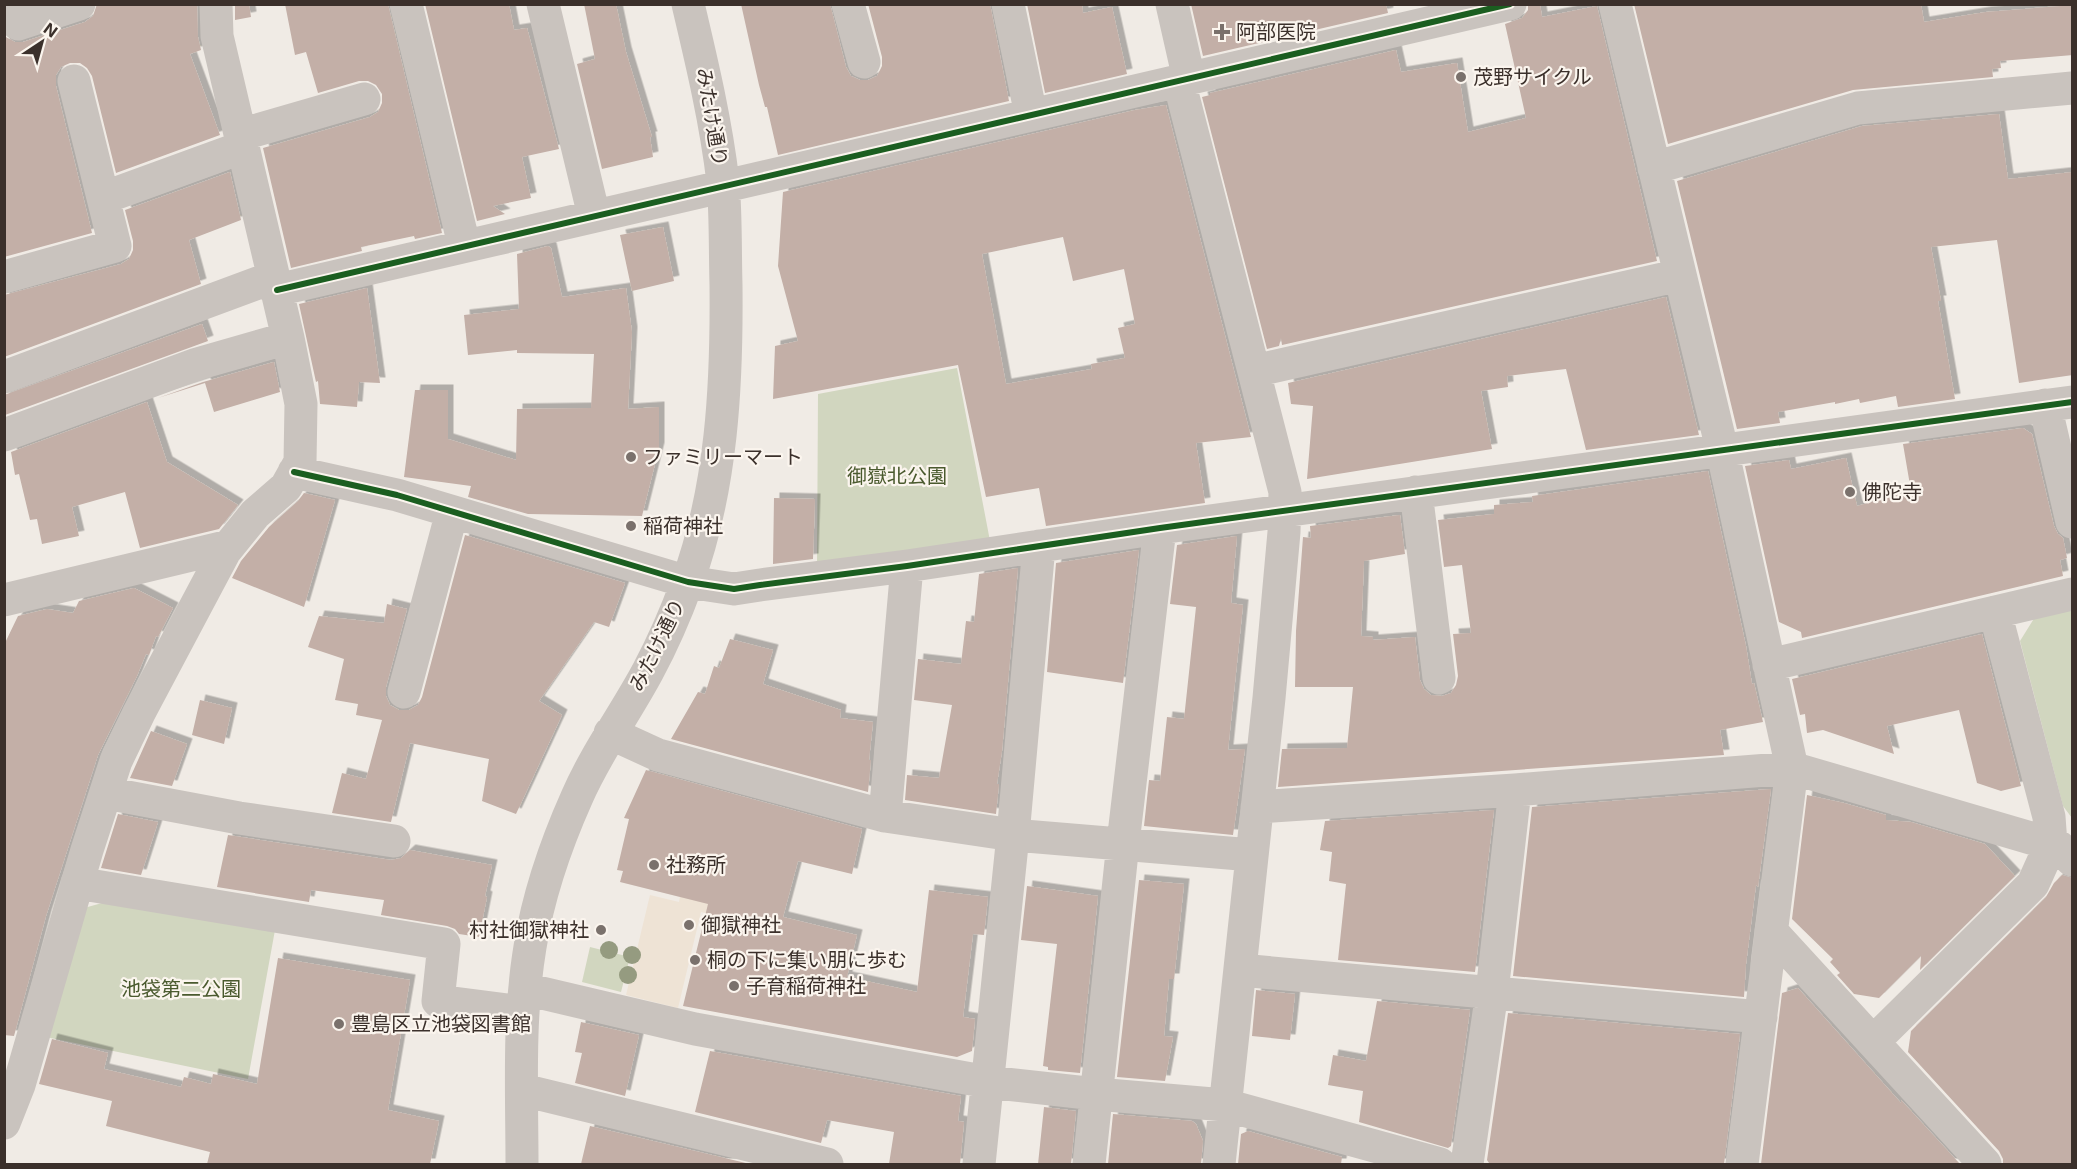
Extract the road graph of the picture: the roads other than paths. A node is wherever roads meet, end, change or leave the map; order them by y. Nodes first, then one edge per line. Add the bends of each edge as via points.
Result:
1 (7, 4) edge
2 (79, 4) edge
3 (216, 4) edge
4 (406, 4) edge
5 (543, 4) edge
6 (688, 4) edge
7 (848, 4) edge
8 (1008, 4) edge
9 (1172, 4) edge
10 (1510, 4) edge
11 (1615, 4) edge
12 (1393, 18) edge
13 (864, 62) dead end
14 (1184, 80) junction
15 (74, 81) dead end
16 (2073, 88) edge
17 (364, 99) dead end
18 (1031, 115) junction
19 (241, 141) junction
20 (1654, 168) junction
21 (723, 186) junction
22 (103, 198) junction
23 (594, 216) junction
24 (464, 246) junction
25 (1680, 275) junction
26 (4, 277) edge
27 (275, 284) junction
28 (288, 338) junction
29 (1254, 371) junction
30 (4, 377) edge
31 (2059, 403) edge
32 (4, 435) edge
33 (1722, 449) junction
34 (294, 472) junction
35 (1416, 492) junction
36 (1285, 510) junction
37 (453, 512) junction
38 (2073, 522) edge
39 (1160, 528) junction
40 (229, 546) junction
41 (1039, 546) junction
42 (907, 566) junction
43 (688, 582) junction
44 (2073, 594) edge
45 (4, 600) edge
46 (1995, 612) junction
47 (1769, 665) junction
48 (1439, 678) dead end
49 (404, 692) dead end
50 (610, 733) junction
51 (1792, 768) junction
52 (1515, 790) junction
53 (106, 793) junction
54 (1257, 807) junction
55 (885, 816) junction
56 (1013, 835) junction
57 (394, 841) dead end
58 (1123, 843) junction
59 (2062, 852) edge
60 (1252, 855) junction
61 (77, 883) junction
62 (1771, 931) junction
63 (1240, 970) junction
64 (1492, 993) junction
65 (524, 1001) junction
66 (1761, 1017) junction
67 (1873, 1042) junction
68 (988, 1082) junction
69 (523, 1090) junction
70 (1096, 1094) junction
71 (1225, 1106) junction
72 (4, 1124) edge
73 (522, 1164) edge
74 (827, 1164) edge
75 (979, 1164) edge
76 (1089, 1164) edge
77 (1219, 1164) edge
78 (1440, 1164) edge
79 (1467, 1164) edge
80 (1742, 1164) edge
81 (1985, 1164) edge

1 - 2 street via 18,24
3 - 19 street via 217,36
4 - 24 street
5 - 23 street
6 - 21 street, みたけ通り via 706,78
7 - 13 street
8 - 18 street
9 - 14 street
10 - 12 street
11 - 20 street
12 - 14 street
14 - 18 street
14 - 29 street
15 - 22 street
16 - 20 street via 1858,108
17 - 19 street
18 - 21 street
19 - 22 street
19 - 27 street
20 - 25 street
21 - 23 street
21 - 43 street, みたけ通り via 723,416 711,498
22 - 26 street via 115,246
23 - 24 street
24 - 27 street
25 - 29 street
25 - 33 street
27 - 28 street
27 - 30 street
28 - 32 street via 197,364
28 - 34 street via 301,404 300,462
29 - 36 street via 1285,492
31 - 33 street
31 - 38 street
33 - 35 street
33 - 47 street
34 - 37 street
34 - 40 street via 286,487 255,514
35 - 36 street
35 - 48 street
36 - 39 street
36 - 54 street
37 - 43 street
37 - 49 street
39 - 41 street
39 - 58 street
40 - 45 street
40 - 53 street via 139,713
41 - 42 street
41 - 56 street
42 - 43 street via 734,589
42 - 55 street
43 - 50 street, みたけ通り via 647,673
44 - 46 street
46 - 47 street
46 - 59 street via 2049,817
47 - 51 street
50 - 55 street via 658,755
50 - 65 street, みたけ通り via 563,831 530,946
51 - 52 street
51 - 59 street
51 - 62 street
52 - 54 street
52 - 64 street
53 - 57 street
53 - 61 street
54 - 60 street
55 - 56 street
56 - 58 street
56 - 68 street
58 - 60 street
58 - 70 street
59 - 67 street
60 - 63 street
61 - 65 street via 444,944 438,1001
61 - 72 street
62 - 66 street
62 - 67 street
63 - 64 street
63 - 71 street
64 - 66 street
64 - 79 street
65 - 68 street
65 - 69 street, みたけ通り
66 - 80 street
67 - 81 street
68 - 70 street
68 - 75 street
69 - 73 street, みたけ通り
69 - 74 street
70 - 71 street
70 - 76 street
71 - 77 street
71 - 78 street

